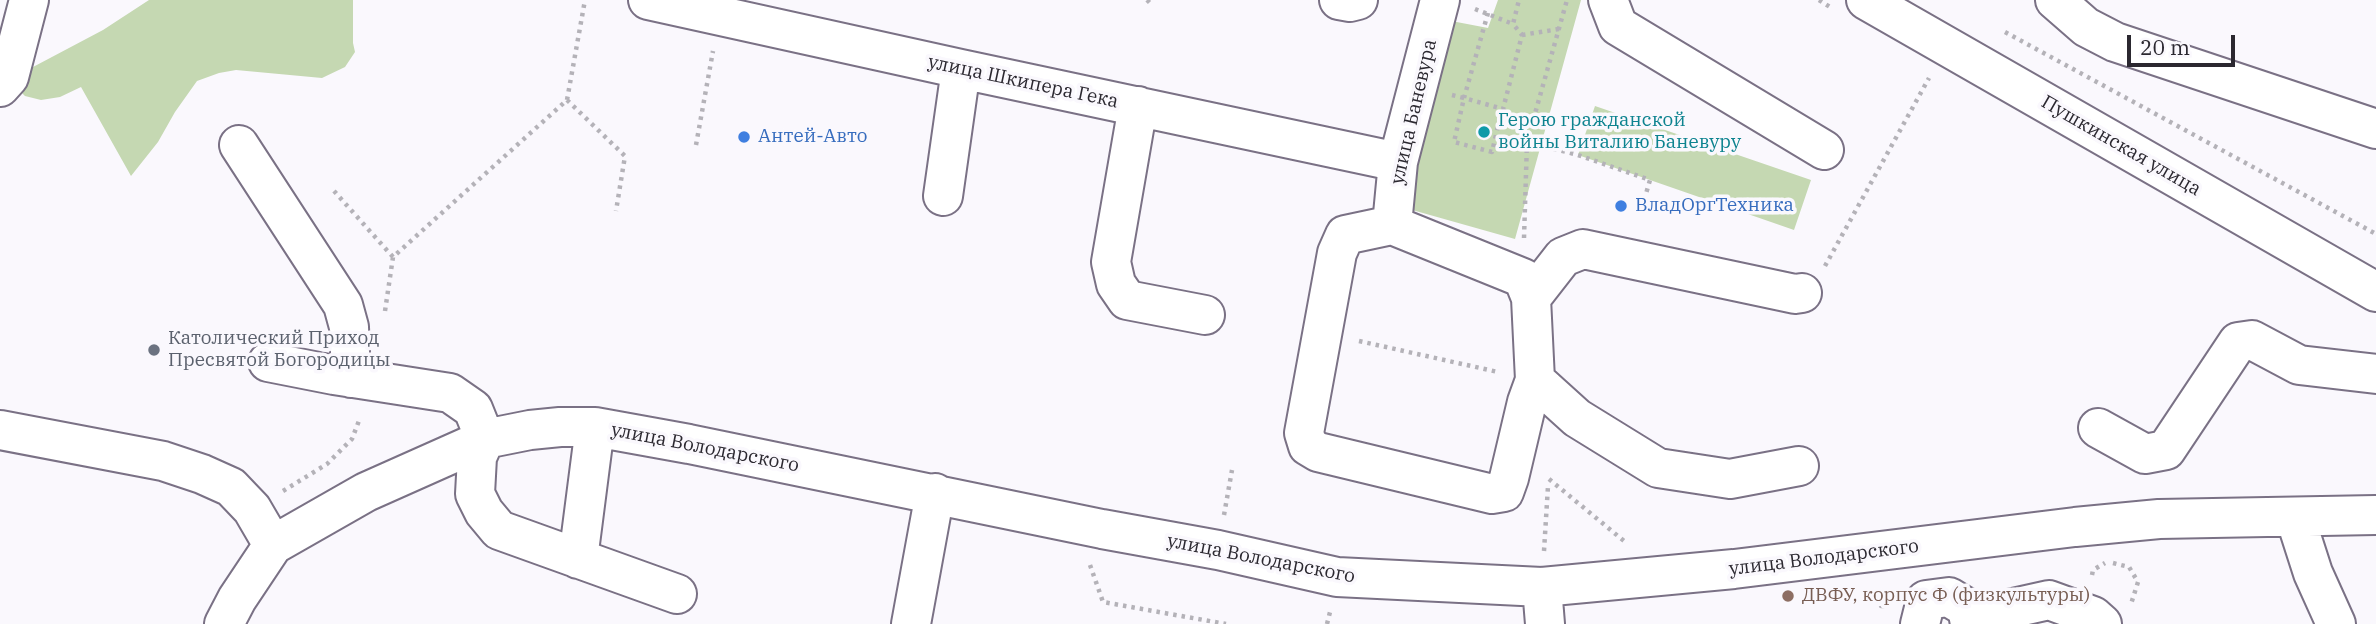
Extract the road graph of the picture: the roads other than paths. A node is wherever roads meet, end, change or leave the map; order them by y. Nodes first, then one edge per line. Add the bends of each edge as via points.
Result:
1 (29, 0) edge
2 (648, 0) edge
3 (1339, 0) edge
4 (1358, 0) edge
5 (1608, 0) edge
6 (1866, 0) edge
7 (2055, 0) edge
8 (1453, 3) edge
9 (961, 69) junction
10 (0, 87) edge
11 (1138, 106) junction
12 (2376, 129) edge
13 (239, 145) dead end
14 (1824, 150) dead end
15 (1398, 162) junction
16 (943, 196) dead end
17 (1392, 225) junction
18 (1527, 288) junction
19 (2376, 292) edge
20 (1802, 293) road end
21 (1205, 315) dead end
22 (268, 362) dead end
23 (2376, 374) edge
24 (363, 380) junction
25 (1535, 380) junction
26 (595, 427) junction
27 (2098, 428) dead end
28 (0, 430) edge
29 (485, 439) junction
30 (1799, 466) dead end
31 (935, 494) junction
32 (2376, 515) edge
33 (2295, 517) junction
34 (273, 545) junction
35 (578, 559) junction
36 (677, 594) dead end
37 (1544, 606) edge
38 (224, 624) edge
39 (911, 624) edge
40 (1920, 624) edge
41 (1970, 624) edge
42 (1984, 624) edge
43 (2102, 624) edge
44 (2336, 624) edge

1 - 10 street via 9,77
2 - 9 street, улица Шкипера Гека
3 - 4 street
5 - 14 street via 1618,26
6 - 19 street, Пушкинская улица
7 - 12 street via 2087,27 2115,42
8 - 15 street, улица Баневура
9 - 11 street, улица Шкипера Гека
9 - 16 street
11 - 15 street, улица Шкипера Гека
11 - 21 street via 1111,262 1116,284 1127,300
13 - 24 street via 343,305
15 - 17 street, улица Баневура
17 - 18 street
17 - 25 street via 1345,235 1337,253 1304,433 1308,446 1492,494 1504,492
18 - 20 street via 1563,257 1583,249
18 - 25 street
22 - 24 street
23 - 27 street via 2299,365 2252,340 2238,342 2166,450 2145,454
24 - 29 street via 450,393 473,409
25 - 30 street via 1577,418 1658,468 1730,479
26 - 29 street, улица Володарского via 530,430
26 - 31 street, улица Володарского
26 - 35 street
28 - 34 street via 163,461 202,474 231,487 252,509
29 - 34 street, улица Володарского via 366,492
29 - 35 street via 477,457 475,494 484,512 499,530
31 - 37 street, улица Володарского via 1337,576
31 - 39 street
32 - 33 street, улица Володарского
33 - 37 street, улица Володарского via 2159,519 2075,527 1734,569
33 - 44 street
34 - 38 street, улица Володарского
35 - 36 street
40 - 41 street via 1926,600 1949,597 1966,608
42 - 43 street via 2004,610 2049,600 2093,616

